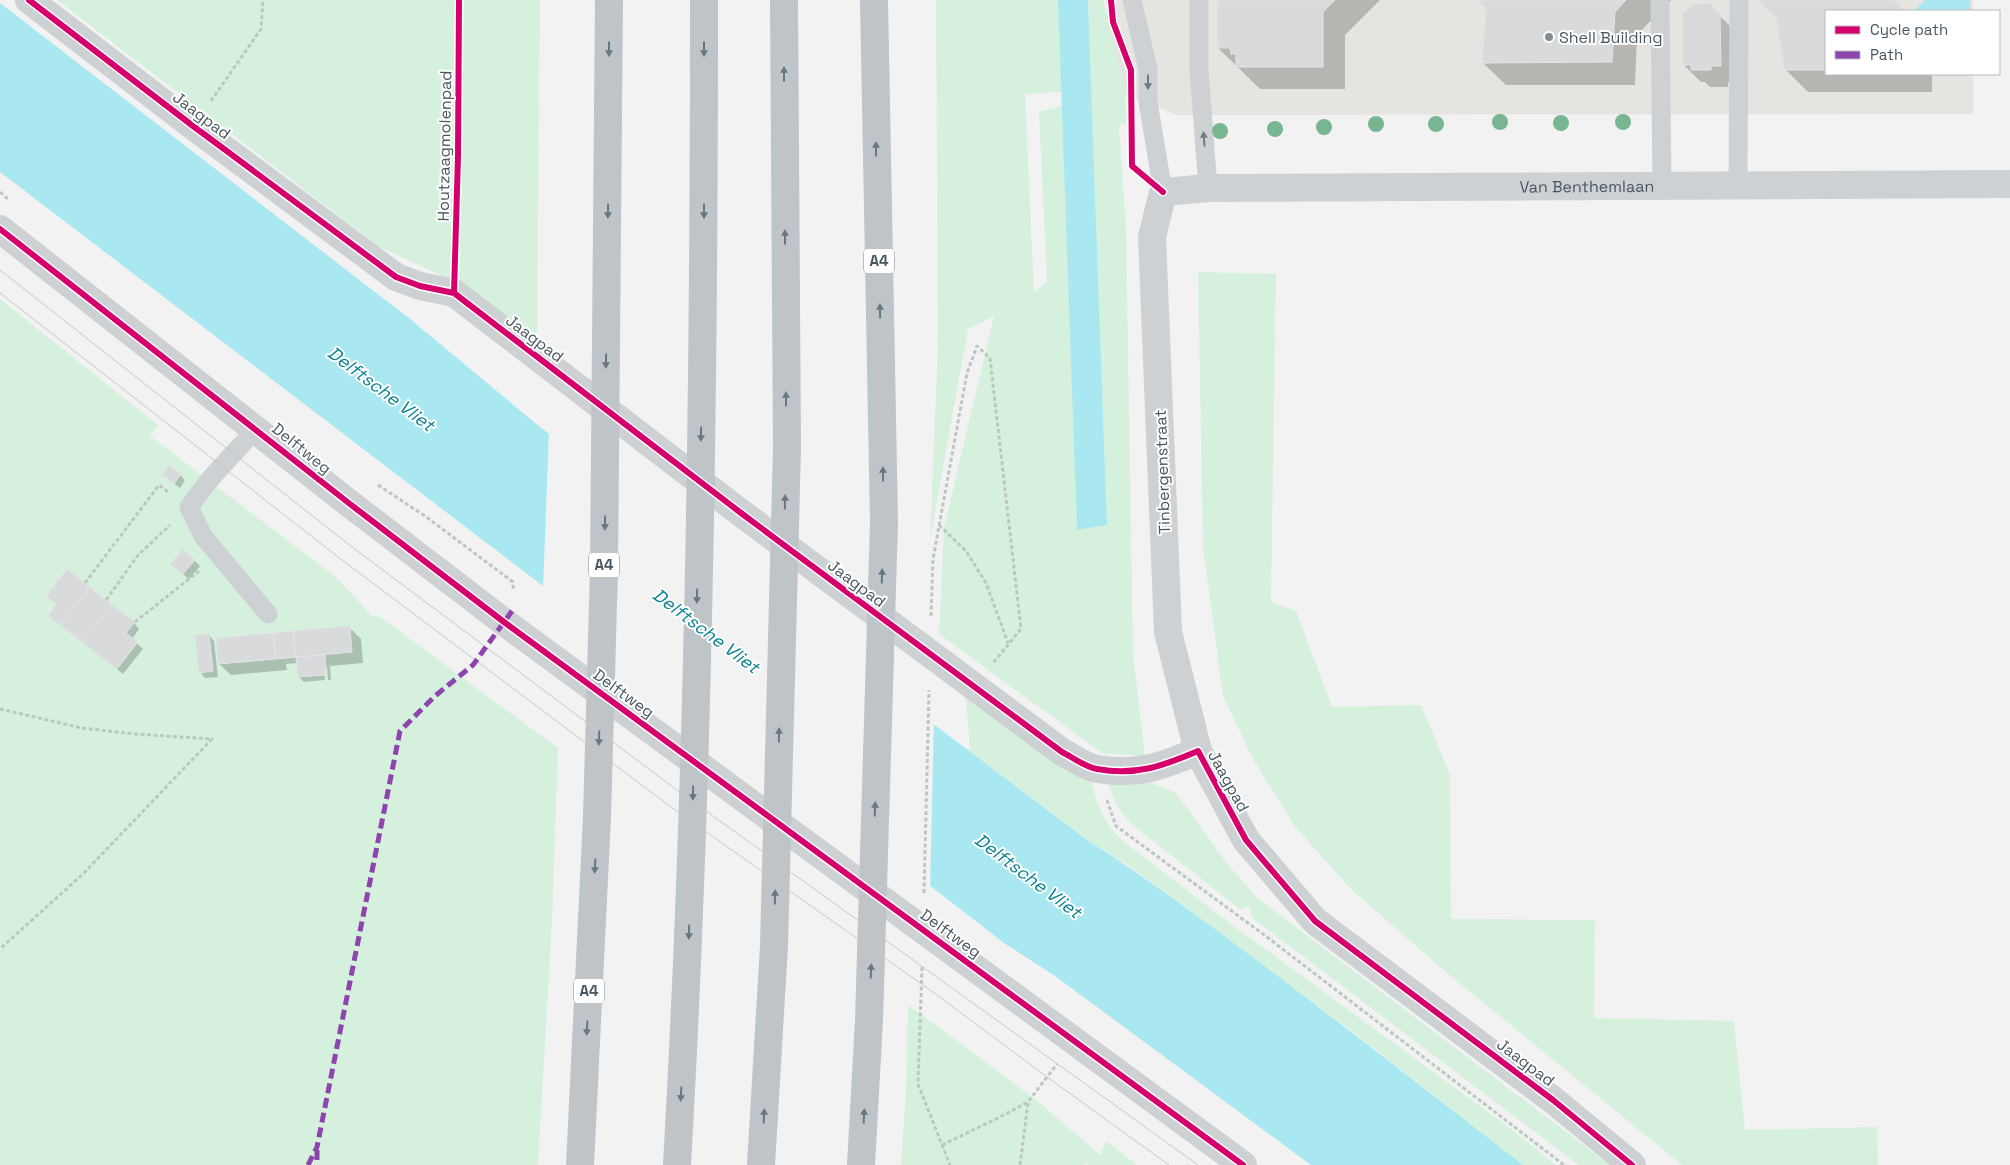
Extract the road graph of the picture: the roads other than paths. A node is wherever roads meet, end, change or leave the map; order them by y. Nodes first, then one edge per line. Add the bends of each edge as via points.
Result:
1 (29, 0) edge
2 (609, 0) edge
3 (704, 0) edge
4 (784, 0) edge
5 (874, 0) edge
6 (1124, 0) edge
7 (1132, 0) edge
8 (1199, 0) edge
9 (1739, 2) dead end
10 (1660, 4) dead end
11 (1144, 51) junction
12 (2010, 184) edge
13 (1662, 186) junction
14 (1738, 186) junction
15 (1208, 188) junction
16 (1163, 192) junction
17 (0, 229) edge
18 (256, 428) junction
19 (268, 614) dead end
20 (1198, 751) junction
21 (580, 1165) edge
22 (677, 1165) edge
23 (761, 1165) edge
24 (861, 1165) edge
25 (1243, 1165) edge
26 (1632, 1165) edge

1 - 20 street, Jaagpad via 396,277 454,293 733,507 1062,752 1095,769 1137,771 1161,767
2 -> 21 highway, A4 via 604,569 597,817
3 -> 22 highway via 702,385 687,993
23 -> 4 highway via 774,946 787,448
24 -> 5 highway, A4 via 869,1020 884,522
6 - 11 lane
7 - 11 lane
15 -> 8 lane via 1199,70
9 - 14 lane
10 - 13 lane
11 -> 16 lane via 1148,69 1148,102
12 - 14 street, Van Benthemlaan
13 - 14 street, Van Benthemlaan
13 - 15 street, Van Benthemlaan
15 - 16 street, Van Benthemlaan
16 - 20 street, Tinbergenstraat via 1152,236 1168,632
17 - 18 street, Delftweg
18 - 19 lane via 189,507 203,536
18 - 25 street, Delftweg via 504,622
20 - 26 street, Jaagpad via 1246,840 1315,920 1553,1100

